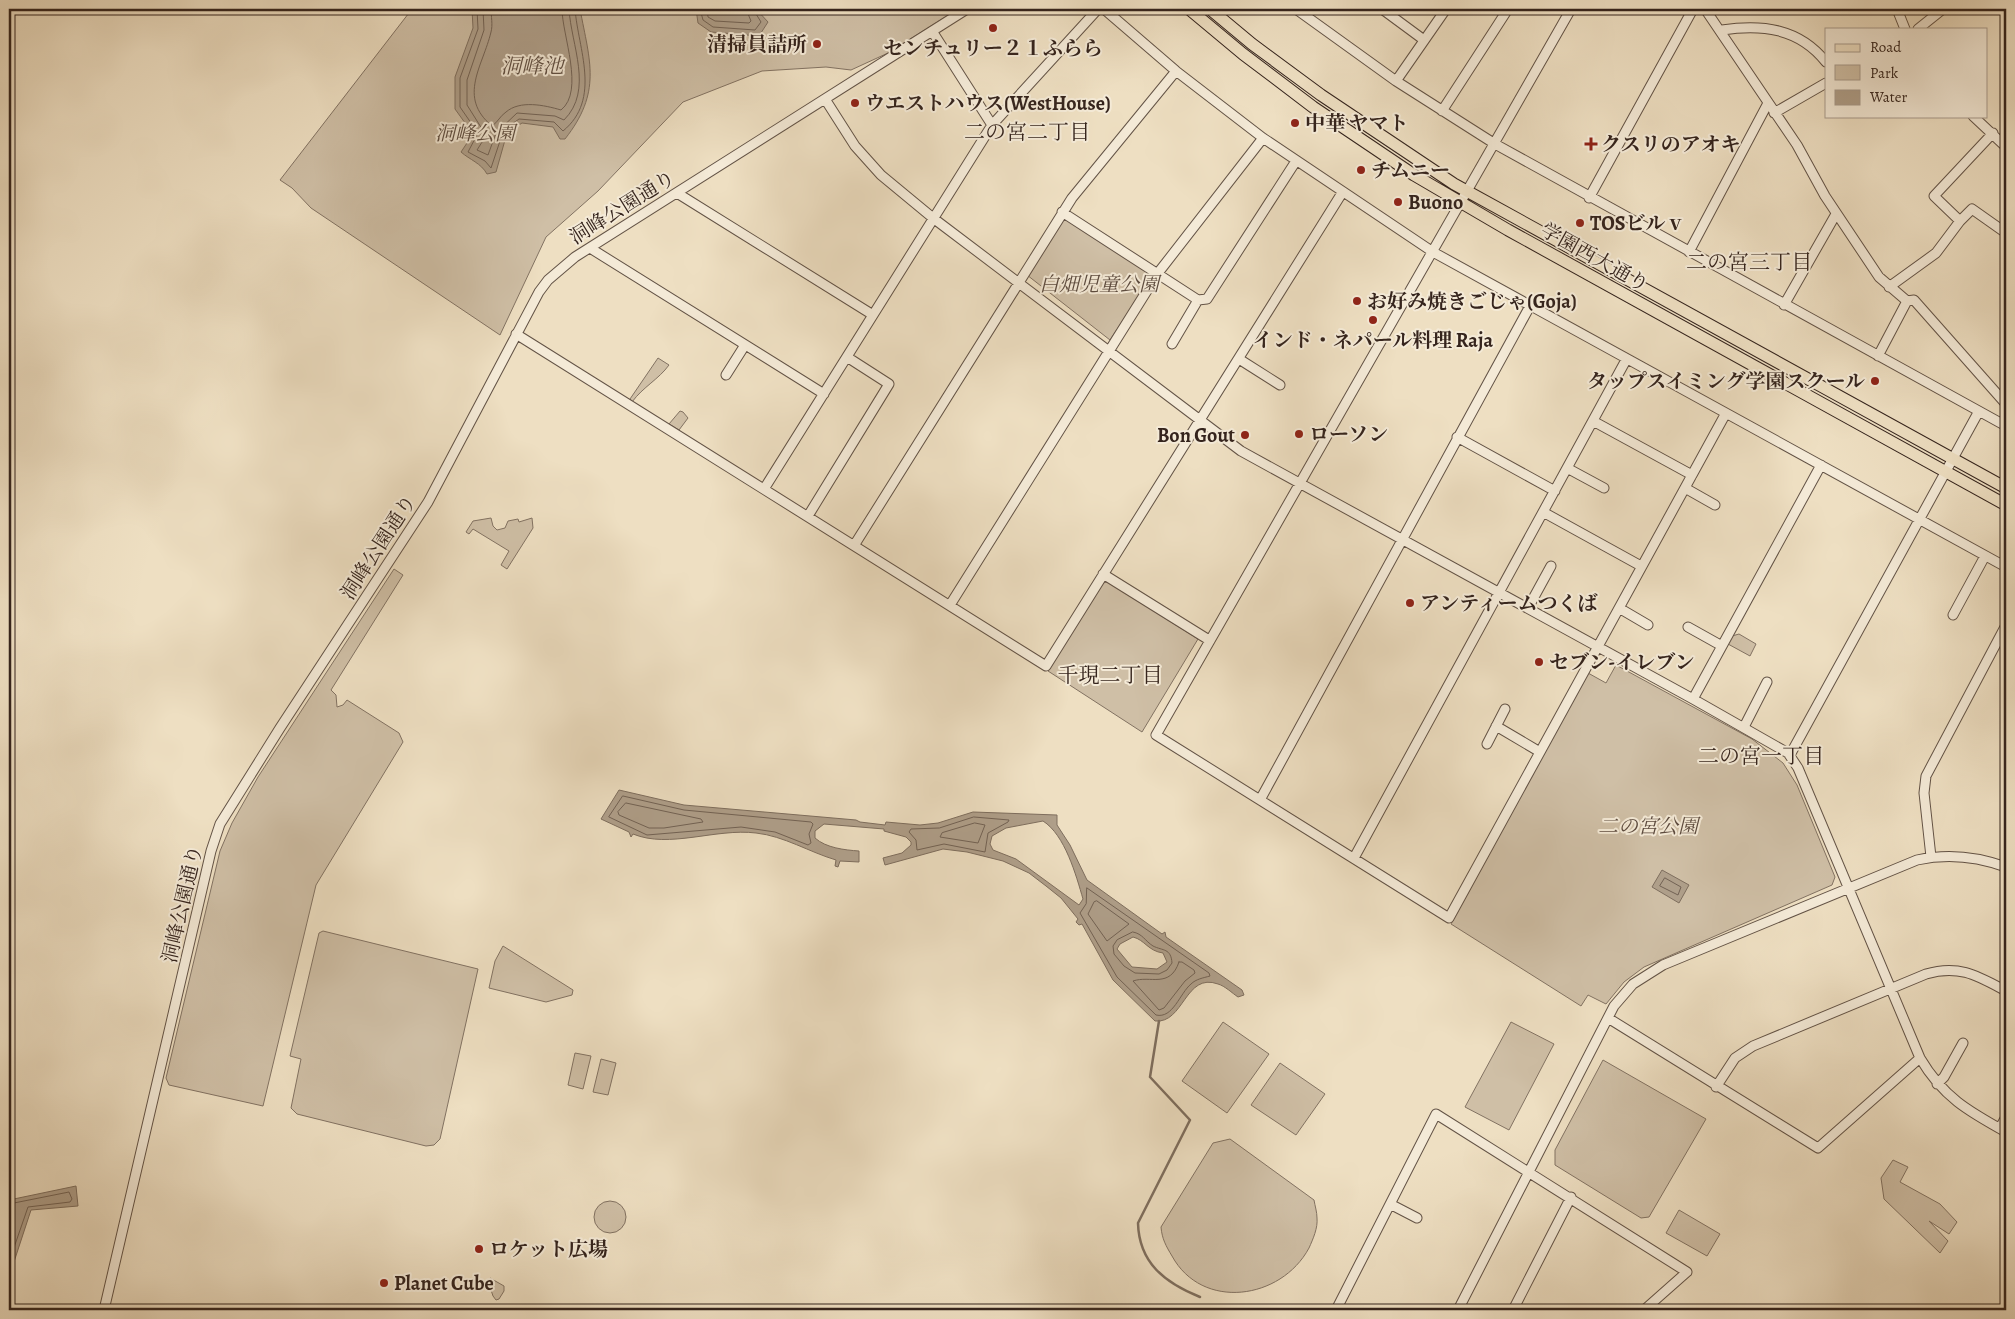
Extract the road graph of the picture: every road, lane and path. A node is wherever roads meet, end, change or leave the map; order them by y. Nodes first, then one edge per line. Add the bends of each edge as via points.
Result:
1 (967, 9) edge
2 (1098, 9) edge
3 (1104, 9) edge
4 (1189, 9) edge
5 (1210, 9) edge
6 (1382, 9) edge
7 (1446, 9) edge
8 (1508, 9) edge
9 (1571, 9) edge
10 (1693, 9) edge
11 (1706, 9) edge
12 (1897, 9) edge
13 (1943, 9) edge
14 (1301, 10) edge
15 (1905, 28) edge
16 (1919, 28) edge
17 (1722, 30) junction
18 (932, 31) junction
19 (1424, 40) junction
20 (1825, 61) edge
21 (1176, 71) junction
22 (1396, 81) junction
23 (1825, 84) edge
24 (825, 99) junction
25 (1768, 103) junction
26 (1442, 111) junction
27 (1774, 113) junction
28 (1975, 118) edge
29 (992, 126) junction
30 (1993, 134) junction
31 (1262, 138) junction
32 (1494, 144) junction
33 (2006, 147) edge
34 (1296, 161) junction
35 (677, 192) junction
36 (1468, 192) junction
37 (1342, 193) junction
38 (1589, 198) junction
39 (1461, 204) junction
40 (1062, 212) junction
41 (1836, 214) junction
42 (933, 218) junction
43 (1960, 221) junction
44 (2006, 233) edge
45 (590, 248) junction
46 (1433, 252) junction
47 (1689, 252) junction
48 (1158, 273) junction
49 (1017, 282) junction
50 (1889, 286) junction
51 (1198, 300) junction
52 (1908, 301) junction
53 (1784, 304) junction
54 (1530, 306) junction
55 (873, 315) junction
56 (516, 334) junction
57 (1172, 344) dead end
58 (745, 345) junction
59 (1109, 352) junction
60 (1878, 356) junction
61 (847, 357) junction
62 (1239, 359) junction
63 (1626, 360) junction
64 (726, 375) dead end
65 (1280, 386) dead end
66 (824, 394) junction
67 (2006, 404) edge
68 (1979, 411) junction
69 (1726, 413) junction
70 (1200, 421) junction
71 (1593, 421) junction
72 (2006, 426) edge
73 (1458, 437) junction
74 (1952, 459) junction
75 (1821, 465) junction
76 (1567, 468) junction
77 (1946, 471) junction
78 (1692, 475) junction
79 (1299, 484) junction
80 (1604, 488) dead end
81 (1685, 488) junction
82 (2006, 488) edge
83 (764, 490) junction
84 (1555, 491) junction
85 (1715, 505) dead end
86 (2006, 505) edge
87 (1543, 512) junction
88 (808, 516) junction
89 (1919, 520) junction
90 (1402, 540) junction
91 (854, 544) junction
92 (1985, 556) junction
93 (1551, 566) dead end
94 (1641, 566) junction
95 (2006, 567) edge
96 (1103, 574) junction
97 (1499, 592) junction
98 (950, 605) junction
99 (1528, 608) junction
100 (1619, 608) junction
101 (1953, 615) dead end
102 (1648, 625) dead end
103 (2006, 625) edge
104 (1688, 627) dead end
105 (1209, 640) junction
106 (1598, 646) junction
107 (1722, 646) junction
108 (1767, 682) dead end
109 (1694, 699) junction
110 (1505, 709) dead end
111 (1496, 726) junction
112 (1744, 727) junction
113 (1487, 744) dead end
114 (1540, 752) junction
115 (1790, 755) junction
116 (1260, 800) junction
117 (1931, 857) junction
118 (1354, 858) junction
119 (2006, 867) edge
120 (1848, 888) junction
121 (1890, 989) junction
122 (2006, 992) edge
123 (1608, 1018) junction
124 (1963, 1043) dead end
125 (1920, 1058) junction
126 (1937, 1084) junction
127 (1716, 1087) junction
128 (2006, 1116) edge
129 (2003, 1130) edge
130 (1529, 1172) junction
131 (1571, 1198) junction
132 (1390, 1204) junction
133 (1417, 1218) dead end
134 (104, 1310) edge
135 (1336, 1310) edge
136 (1458, 1310) edge
137 (1513, 1310) edge
138 (1644, 1310) edge

1 - 18 street, 洞峰公園通り
2 - 29 street
3 - 21 street
4 - 39 main road, 学園西大通り via 1313,107
5 - 36 main road, 学園西大通り via 1321,95
6 - 19 street
7 - 19 street
8 - 26 street
9 - 32 street
10 - 38 street
11 - 17 street
12 - 15 street
13 - 16 street
14 - 22 street
17 - 20 street via 1744,27 1792,34 1806,40
17 - 25 street
18 - 24 street, 洞峰公園通り
18 - 29 street
19 - 22 street
21 - 31 street
21 - 40 street
22 - 26 street
23 - 27 street
24 - 35 street, 洞峰公園通り
24 - 42 street via 868,162
25 - 27 street
25 - 47 street
26 - 32 street
27 - 41 street via 1797,145
28 - 30 street
29 - 42 street
30 - 33 street
30 - 43 street via 1934,196
31 - 34 street
31 - 48 street
32 - 36 street
32 - 38 street
34 - 37 street
34 - 51 street via 1207,299
35 - 45 street, 洞峰公園通り
35 - 55 street
36 - 39 street
36 - 74 main road, 学園西大通り
37 - 46 street
37 - 62 street
38 - 47 street
39 - 46 street
39 - 77 main road, 学園西大通り
40 - 48 street
40 - 49 street
41 - 50 street via 1879,277
41 - 53 street
42 - 49 street
42 - 55 street
43 - 44 street via 1972,209
43 - 50 street via 1936,253
45 - 56 street, 洞峰公園通り via 548,280
45 - 58 street
46 - 54 street
46 - 79 street
47 - 53 street
48 - 51 street
48 - 59 street
49 - 59 street
49 - 91 street
50 - 52 street
51 - 57 street
52 - 60 street
52 - 67 street via 1914,300
53 - 60 street
54 - 63 street
54 - 73 street
55 - 61 street
56 - 83 street
56 - 134 street, 洞峰公園通り via 428,502 220,824
58 - 64 street
58 - 66 street
59 - 70 street
59 - 98 street
60 - 68 street
61 - 66 street
61 - 88 street via 889,384
62 - 65 street
62 - 70 street
63 - 69 street
63 - 71 street
66 - 83 street
68 - 72 street
68 - 74 street
69 - 75 street
69 - 78 street
70 - 79 street via 1241,451
70 - 96 street
71 - 76 street
71 - 78 street
73 - 84 street
73 - 90 street
74 - 77 street
74 - 82 main road, 学園西大通り
75 - 89 street
75 - 107 street
76 - 80 street
76 - 84 street
77 - 86 main road, 学園西大通り
77 - 89 street
78 - 81 street
79 - 90 street
79 - 105 street
81 - 85 street
81 - 94 street
83 - 88 street
84 - 87 street
87 - 94 street
87 - 97 street
88 - 91 street
89 - 92 street
89 - 115 street
90 - 97 street
90 - 116 street
91 - 98 street
92 - 95 street
92 - 101 street
93 - 99 street
94 - 100 street
96 - 98 street via 1046,666
96 - 105 street
97 - 99 street
97 - 118 street
99 - 106 street
100 - 102 street
100 - 106 street
103 - 117 street via 1926,776 1924,793
104 - 107 street
105 - 116 street via 1156,735
106 - 109 street
106 - 114 street
107 - 109 street
108 - 112 street
109 - 112 street
110 - 111 street
111 - 113 street
111 - 114 street
112 - 115 street
114 - 118 street via 1449,918
115 - 120 street
116 - 118 street
117 - 119 street via 1973,857
117 - 120 street via 1901,865
120 - 121 street
120 - 123 street via 1663,965 1633,984
121 - 122 street via 1952,969 1982,978
121 - 125 street
121 - 127 street via 1753,1046 1736,1058
123 - 127 street
123 - 130 street
124 - 126 street
125 - 126 street
125 - 127 street via 1818,1148
126 - 129 street via 1963,1107
128 - 129 street
130 - 131 street
130 - 132 street via 1436,1114
130 - 136 street
131 - 137 street
131 - 138 street via 1688,1272
132 - 133 street
132 - 135 street

